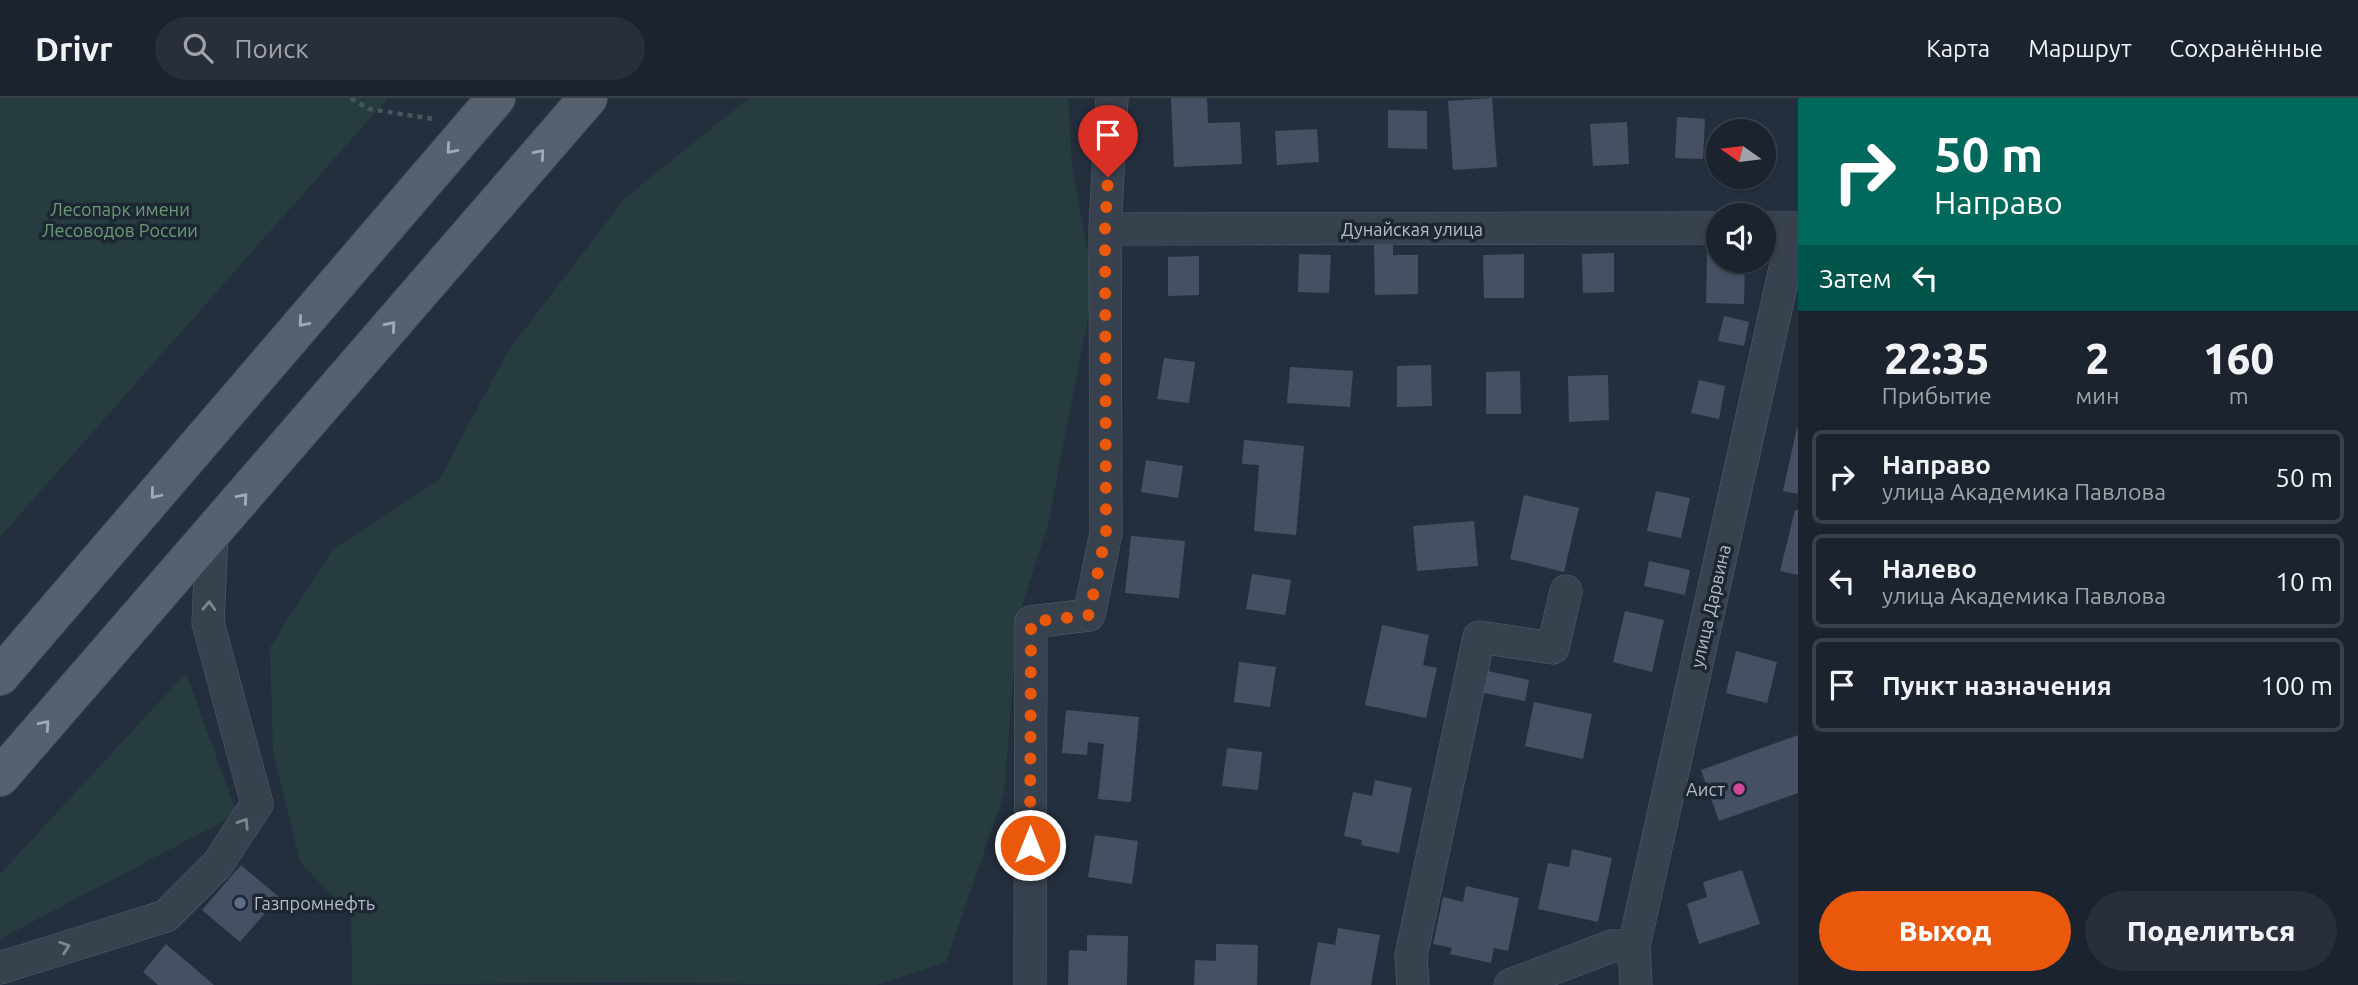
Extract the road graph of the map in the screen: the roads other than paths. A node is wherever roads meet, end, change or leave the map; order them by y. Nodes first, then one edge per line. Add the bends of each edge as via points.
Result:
1 (588, 98) edge
2 (1112, 98) edge
3 (484, 111) edge
4 (1785, 228) edge
5 (1105, 229) junction
6 (1706, 229) edge
7 (212, 533) junction
8 (1566, 591) dead end
9 (0, 676) edge
10 (0, 776) edge
11 (1634, 946) junction
12 (0, 968) edge
13 (1030, 985) edge
14 (1413, 985) edge
15 (1510, 985) edge
16 (1636, 985) edge

7 -> 1 main road
2 - 5 street
3 -> 9 main road
4 - 11 street, улица Дарвина
5 - 6 street, Дунайская улица
5 - 13 street via 1106,533 1089,615 1031,622
10 -> 7 main road
12 -> 7 street via 166,916 217,865 257,804 208,622
8 - 14 street via 1553,648 1479,637 1411,956
11 - 15 street via 1612,946
11 - 16 street, улица Дарвина

